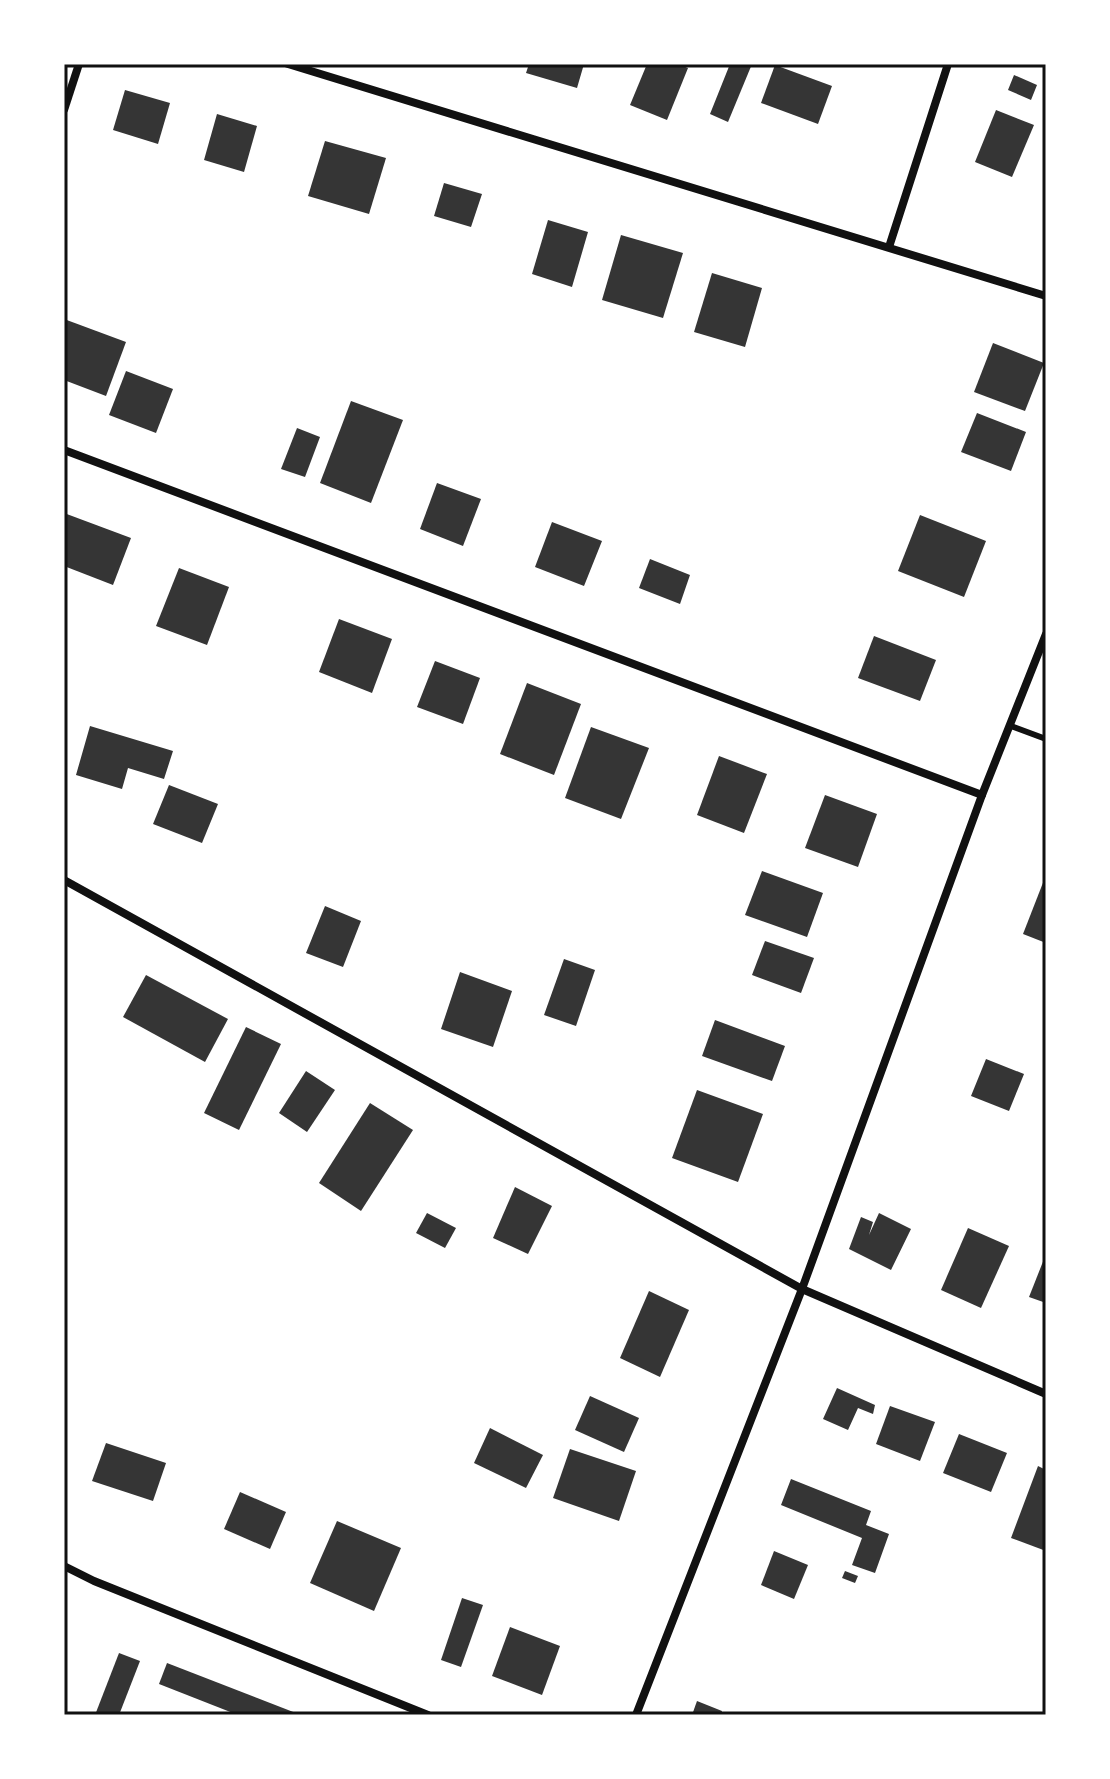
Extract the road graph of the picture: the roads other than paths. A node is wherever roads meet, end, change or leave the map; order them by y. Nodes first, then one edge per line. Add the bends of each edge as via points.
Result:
1 (79, 64) edge
2 (288, 64) edge
3 (948, 64) edge
4 (64, 110) edge
5 (889, 247) junction
6 (1046, 296) edge
7 (64, 450) edge
8 (1046, 634) edge
9 (1011, 726) junction
10 (1046, 739) edge
11 (982, 795) junction
12 (64, 880) edge
13 (802, 1289) junction
14 (1046, 1394) edge
15 (64, 1566) edge
16 (428, 1715) edge
17 (636, 1715) edge

1 - 4 street
2 - 5 street
3 - 5 street
5 - 6 street
7 - 11 street
8 - 9 street
9 - 10 lane
9 - 11 street
11 - 13 street
12 - 13 street
13 - 14 street
13 - 17 street
15 - 16 street

